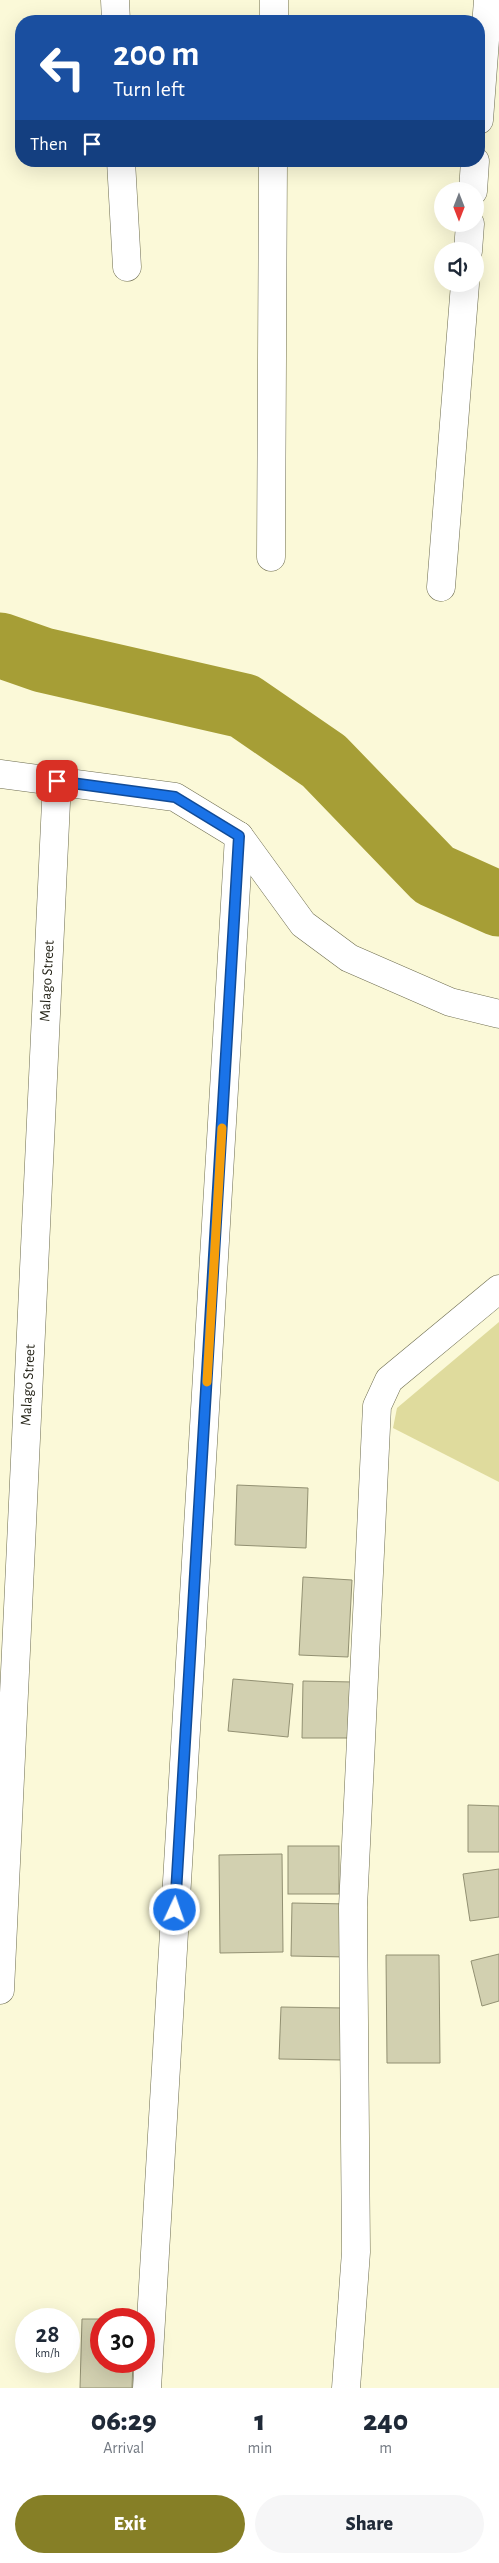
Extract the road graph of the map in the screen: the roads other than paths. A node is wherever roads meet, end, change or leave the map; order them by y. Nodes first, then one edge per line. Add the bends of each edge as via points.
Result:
1 (115, 0) edge
2 (274, 0) edge
3 (488, 0) edge
4 (116, 15) edge
5 (274, 15) edge
6 (485, 40) edge
7 (121, 167) edge
8 (273, 167) edge
9 (475, 167) edge
10 (474, 182) edge
11 (127, 267) dead end
12 (465, 292) edge
13 (271, 557) dead end
14 (441, 587) dead end
15 (0, 774) edge
16 (57, 781) junction
17 (239, 836) junction
18 (499, 1014) edge
19 (499, 1289) edge
20 (0, 1990) edge
21 (147, 2388) edge
22 (346, 2388) edge

1 - 4 street
2 - 5 street
3 - 6 street
7 - 11 street
8 - 13 street
9 - 10 street
12 - 14 street
15 - 16 street
16 - 17 street via 175,797
16 - 20 street, Malago Street
17 - 18 street via 303,924 349,958 450,1002
17 - 21 street
19 - 22 street via 389,1380 377,1406 354,1907 356,2252

